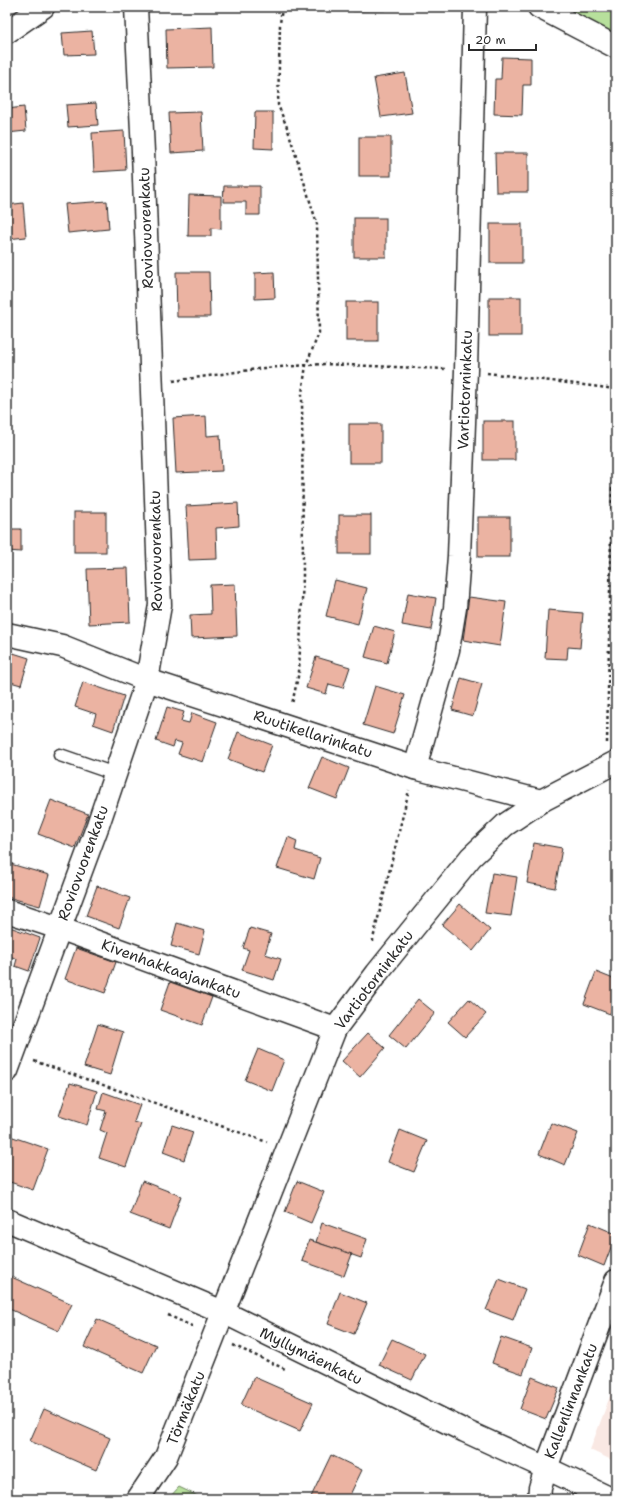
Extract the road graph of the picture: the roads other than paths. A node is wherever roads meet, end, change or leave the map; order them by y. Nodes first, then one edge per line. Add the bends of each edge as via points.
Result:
1 (42, 7) edge
2 (136, 7) edge
3 (475, 7) edge
4 (539, 7) edge
5 (7, 32) edge
6 (616, 47) edge
7 (7, 634) edge
8 (147, 680) junction
9 (60, 755) dead end
10 (612, 764) edge
11 (414, 768) junction
12 (115, 774) junction
13 (540, 801) junction
14 (7, 911) edge
15 (59, 928) junction
16 (335, 1029) junction
17 (10, 1062) edge
18 (7, 1220) edge
19 (616, 1281) edge
20 (223, 1312) junction
21 (546, 1468) junction
22 (138, 1499) edge
23 (539, 1499) edge
24 (611, 1499) edge

1 - 5 street
2 - 8 street, Roviovuorenkatu via 160,605
3 - 11 street, Vartiotorninkatu via 466,370 455,608 448,650
4 - 6 street
7 - 8 street, Ruutikellarinkatu via 62,646
8 - 11 street, Ruutikellarinkatu
8 - 12 street, Roviovuorenkatu
9 - 12 lane
10 - 13 street
11 - 13 street, Ruutikellarinkatu
12 - 15 street, Roviovuorenkatu
13 - 16 street, Vartiotorninkatu via 505,825 471,857
14 - 15 street, Kivenhakkaajankatu
15 - 16 street, Kivenhakkaajankatu
15 - 17 street, Roviovuorenkatu
16 - 20 street, Vartiotorninkatu
18 - 20 street, Myllymäenkatu
19 - 21 street, Kallenlinnankatu
20 - 21 street, Myllymäenkatu
20 - 22 street, Törmäkatu via 166,1457
21 - 23 street, Kallenlinnankatu
21 - 24 street, Myllymäenkatu

